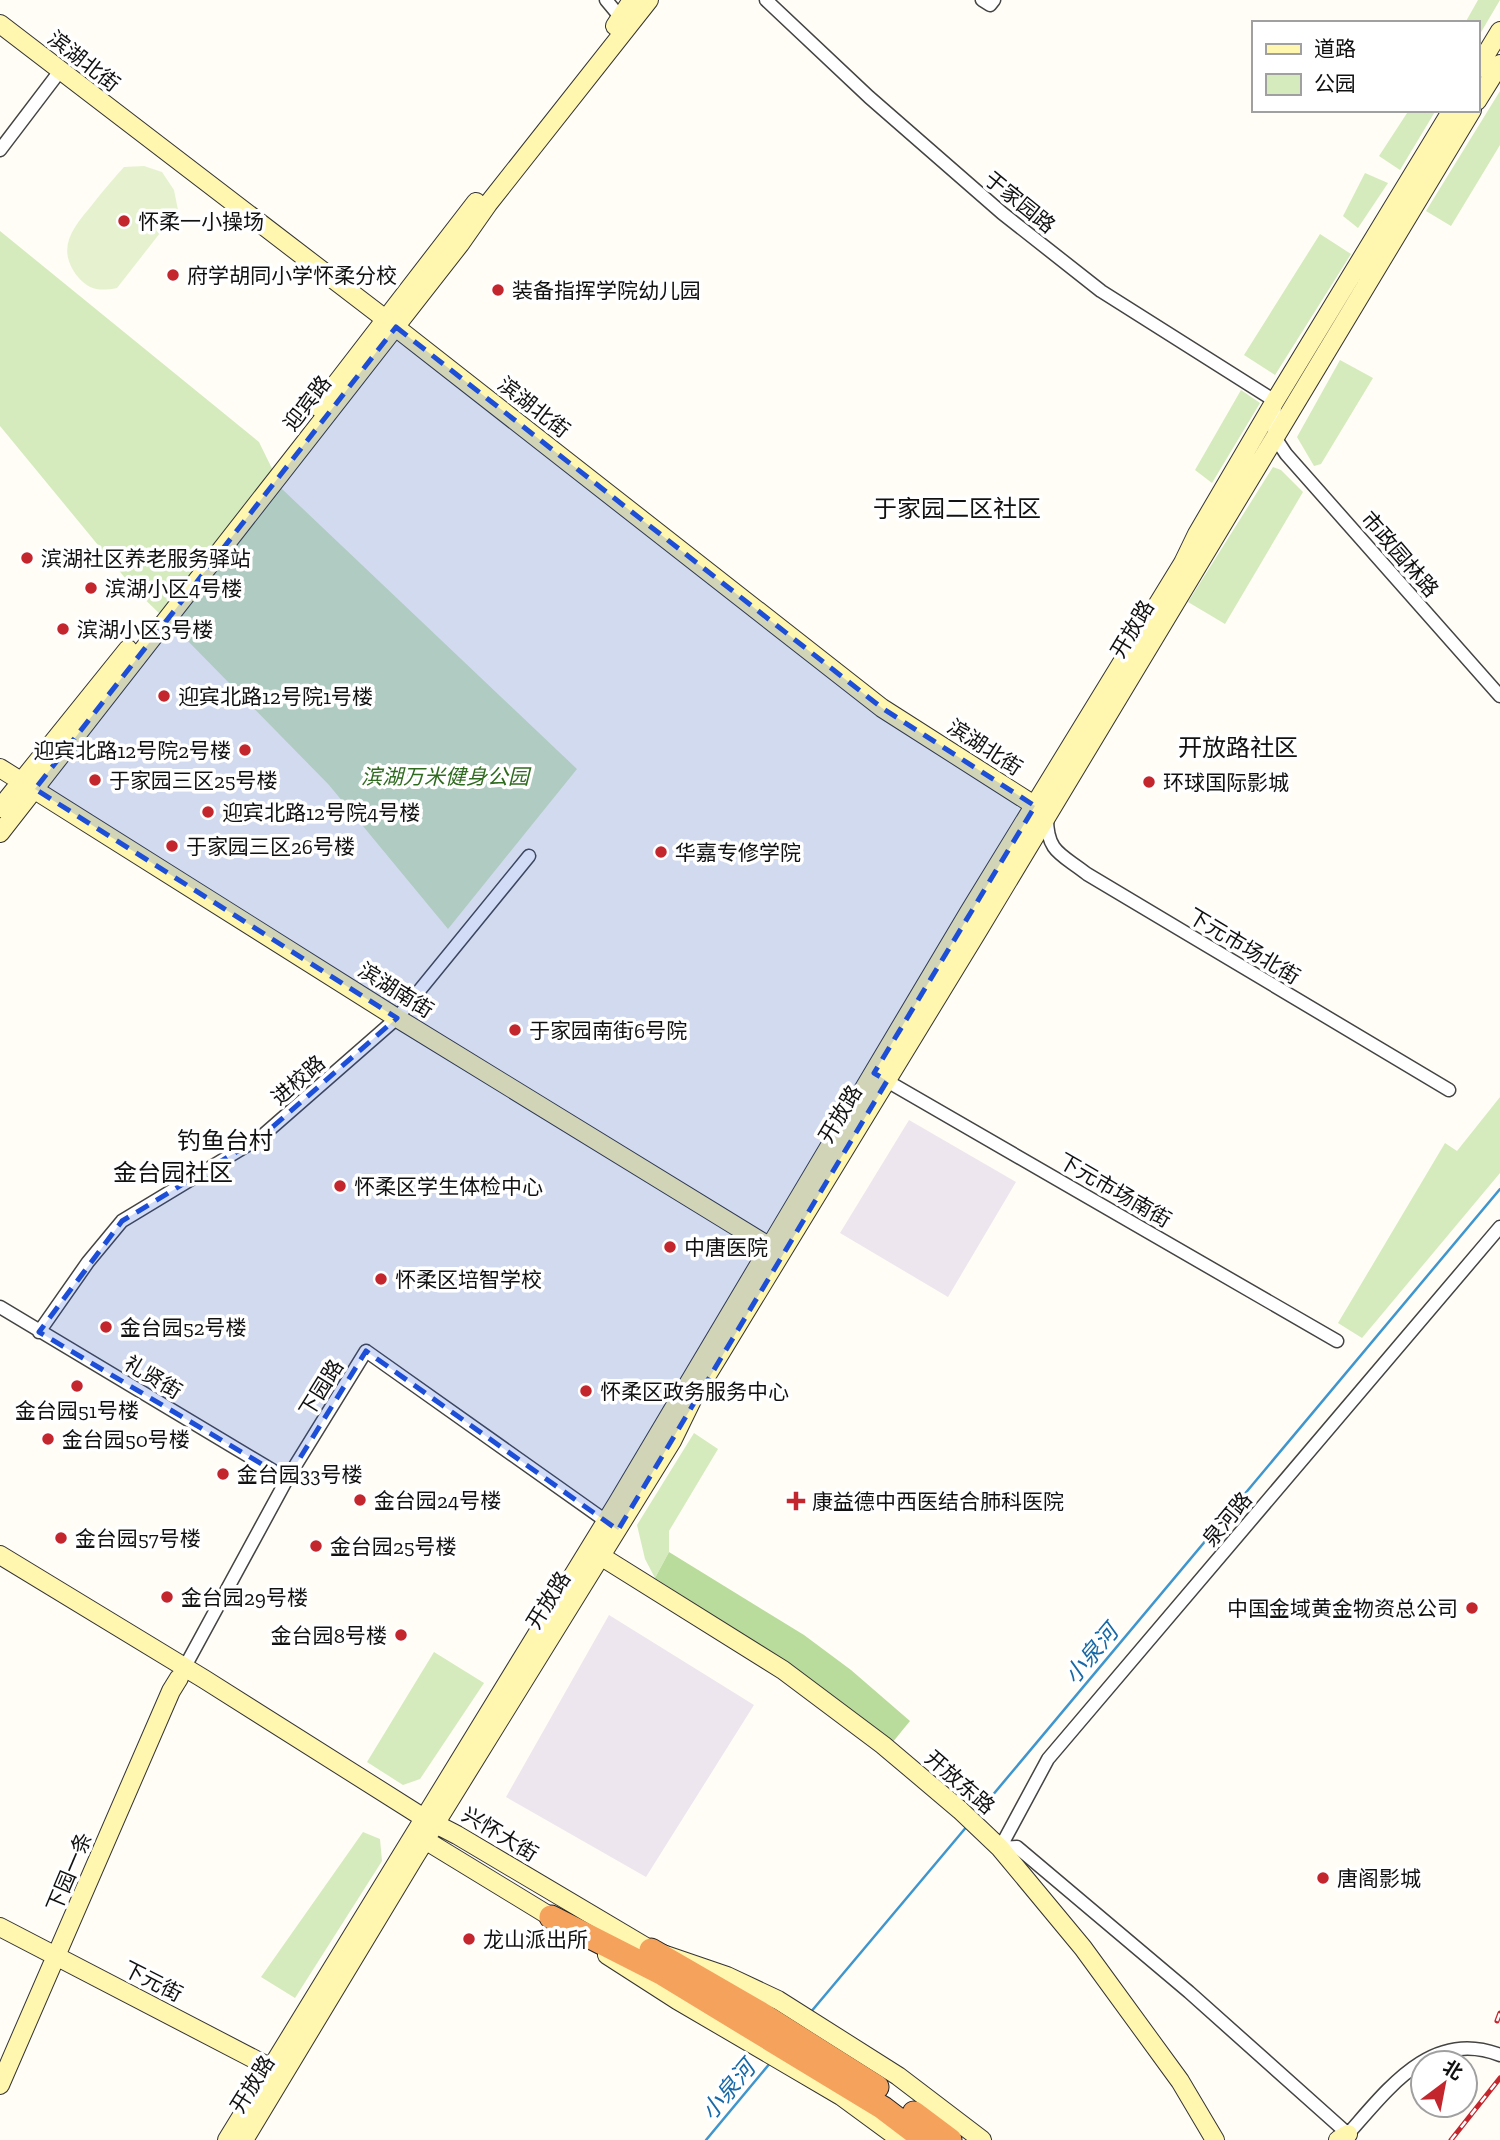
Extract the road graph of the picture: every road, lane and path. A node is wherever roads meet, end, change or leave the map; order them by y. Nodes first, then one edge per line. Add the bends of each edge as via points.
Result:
1 (606, 0) edge
2 (632, 0) edge
3 (649, 0) edge
4 (766, 0) edge
5 (982, 0) edge
6 (994, 0) edge
7 (621, 18) junction
8 (0, 24) edge
9 (1500, 31) edge
10 (1500, 64) edge
11 (1479, 66) edge
12 (60, 71) junction
13 (1479, 98) edge
14 (1451, 112) edge
15 (1471, 112) edge
16 (0, 150) edge
17 (390, 323) junction
18 (1275, 401) junction
19 (1274, 436) junction
20 (1500, 696) edge
21 (0, 768) edge
22 (28, 785) junction
23 (0, 808) edge
24 (1041, 810) junction
25 (0, 833) edge
26 (529, 856) dead end
27 (397, 1018) junction
28 (881, 1077) junction
29 (1449, 1090) dead end
30 (1500, 1227) edge
31 (770, 1248) junction
32 (0, 1307) edge
33 (40, 1332) junction
34 (1337, 1341) dead end
35 (287, 1479) junction
36 (612, 1525) junction
37 (595, 1552) junction
38 (0, 1555) edge
39 (0, 1568) edge
40 (182, 1673) junction
41 (426, 1827) junction
42 (995, 1843) junction
43 (551, 1917) junction
44 (0, 1927) edge
45 (0, 1939) edge
46 (651, 1950) junction
47 (55, 1961) junction
48 (1500, 2055) edge
49 (274, 2076) junction
50 (0, 2085) edge
51 (1343, 2137) edge
52 (227, 2140) edge
53 (244, 2140) edge
54 (901, 2140) edge
55 (925, 2140) edge
56 (950, 2140) edge
57 (982, 2140) edge
58 (1215, 2140) edge

1 - 7 street
2 - 7 main road, 迎宾路
3 - 17 main road, 迎宾路 via 460,244
4 - 18 street, 于家园路 via 1002,213 1101,291
5 - 6 street via 990,5
7 - 17 main road, 迎宾路
8 - 12 main road, 滨湖北街
9 - 11 main road
10 - 13 main road
12 - 16 street
12 - 17 main road, 滨湖北街
14 - 18 main road, 开放路
15 - 19 main road, 开放路
17 - 22 main road, 迎宾路
17 - 24 main road, 滨湖北街 via 882,708
18 - 19 street
18 - 24 main road, 开放路
19 - 20 street, 市政园林路
19 - 24 main road, 开放路
21 - 22 main road, 滨湖南街
22 - 23 main road, 迎宾路
22 - 25 main road, 迎宾路
22 - 27 main road, 滨湖南街
24 - 28 main road, 开放路
24 - 29 street, 下元市场北街 via 1055,849 1087,874
26 - 27 street, 进校路
27 - 31 main road, 滨湖南街
27 - 33 street, 进校路 via 261,1137 122,1221
28 - 31 main road, 开放路
28 - 34 street, 下元市场南街
28 - 36 main road, 开放路 via 672,1441
30 - 42 street, 泉河路 via 1048,1759
31 - 36 main road, 开放路
32 - 33 street, 礼贤街
33 - 35 street, 礼贤街
35 - 36 street, 下园路 via 366,1351
35 - 40 street, 下园路
36 - 37 main road, 开放路
37 - 41 main road, 开放路
37 - 42 main road, 开放东路 via 783,1670 883,1745
38 - 40 main road, 兴怀大街
39 - 40 main road, 兴怀大街
40 - 41 main road, 兴怀大街
40 - 47 main road, 下园一条
41 - 43 main road, 兴怀大街
41 - 46 main road, 兴怀大街
41 - 49 main road, 开放路
42 - 51 street via 1017,1847 1189,1992
42 - 58 main road, 开放东路 via 1083,1948 1180,2081
43 - 54 main road, 兴怀大街 via 635,1974 841,2096
43 - 55 highway via 661,1973 883,2108
44 - 47 main road, 下元街
45 - 47 main road, 下元街
46 - 56 highway via 876,2086
46 - 57 main road, 兴怀大街 via 727,1976 778,2000 898,2076
47 - 49 main road, 下元街
47 - 50 main road, 下园一条
48 - 51 street via 1486,2049 1459,2049 1427,2057 1397,2078
49 - 52 main road, 开放路
49 - 53 main road, 开放路

